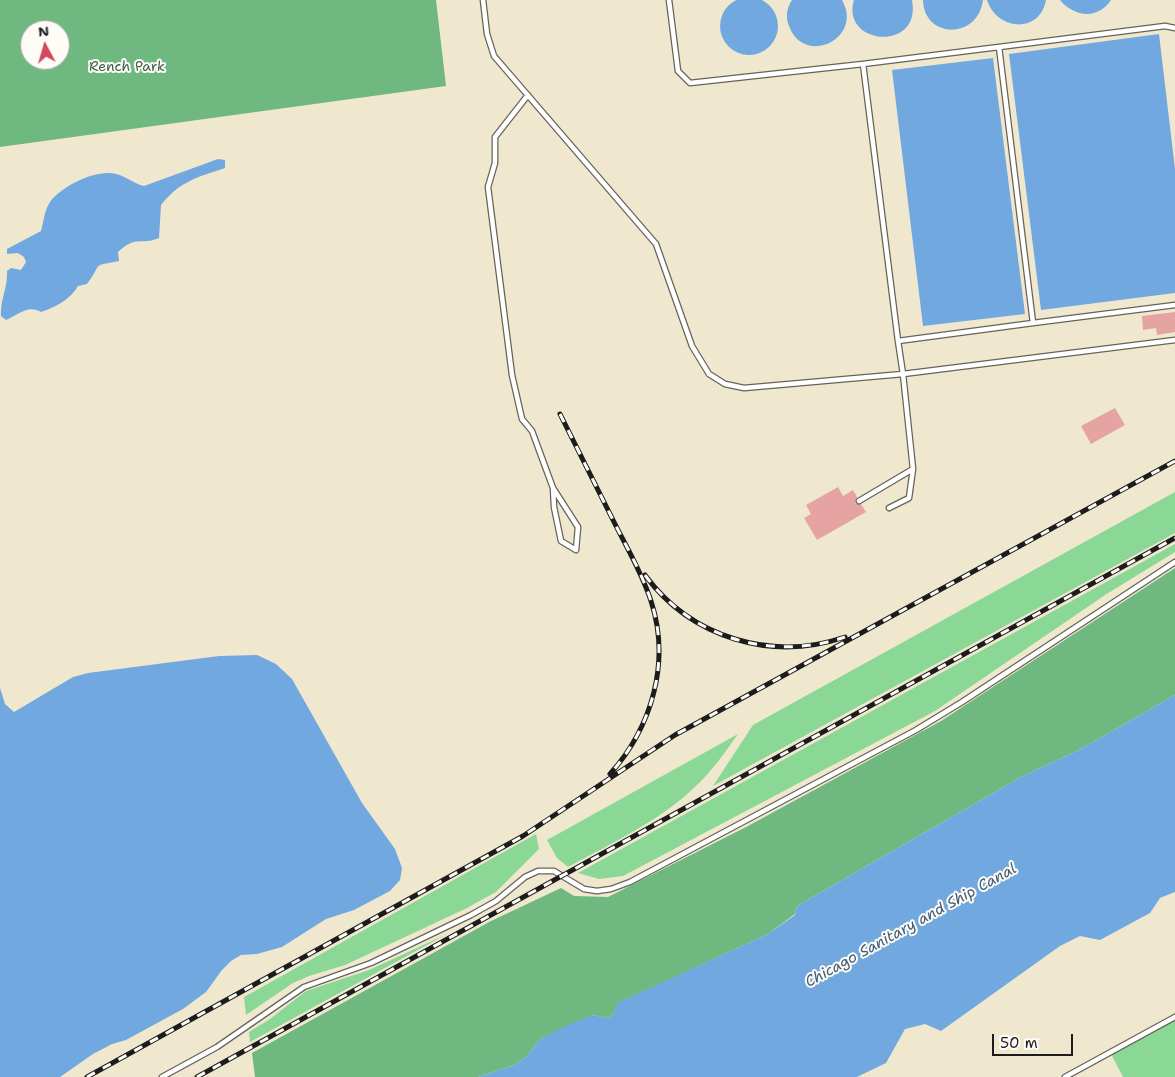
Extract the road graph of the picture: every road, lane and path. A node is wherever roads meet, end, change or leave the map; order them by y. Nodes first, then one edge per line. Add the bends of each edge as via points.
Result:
1 (484, 0) edge
2 (669, 0) edge
3 (1175, 28) edge
4 (999, 47) junction
5 (863, 64) junction
6 (528, 96) junction
7 (1175, 305) edge
8 (1033, 323) junction
9 (1175, 340) edge
10 (898, 341) junction
11 (903, 374) junction
12 (914, 470) junction
13 (553, 488) junction
14 (859, 501) dead end
15 (889, 508) dead end
16 (1175, 562) edge
17 (1175, 1017) edge
18 (162, 1077) edge
19 (1065, 1077) edge

1 - 6 lane via 487,34 494,56
2 - 5 lane via 678,71 690,83
3 - 4 lane via 1166,26
4 - 5 lane
4 - 8 lane
5 - 10 lane
6 - 11 lane via 656,244 692,346 709,374 725,384 744,388
6 - 13 lane via 495,137 495,163 488,187 512,375 522,419 532,432
7 - 8 lane
8 - 10 lane
9 - 11 lane
10 - 11 lane
11 - 12 lane
12 - 14 lane
12 - 15 lane via 909,498
13 - 13 lane via 561,541 576,550 578,527
16 - 18 lane via 916,730 630,882 596,891 569,882 554,871 538,871 525,877 496,902 471,915 371,963 304,987 217,1047
17 - 19 lane

